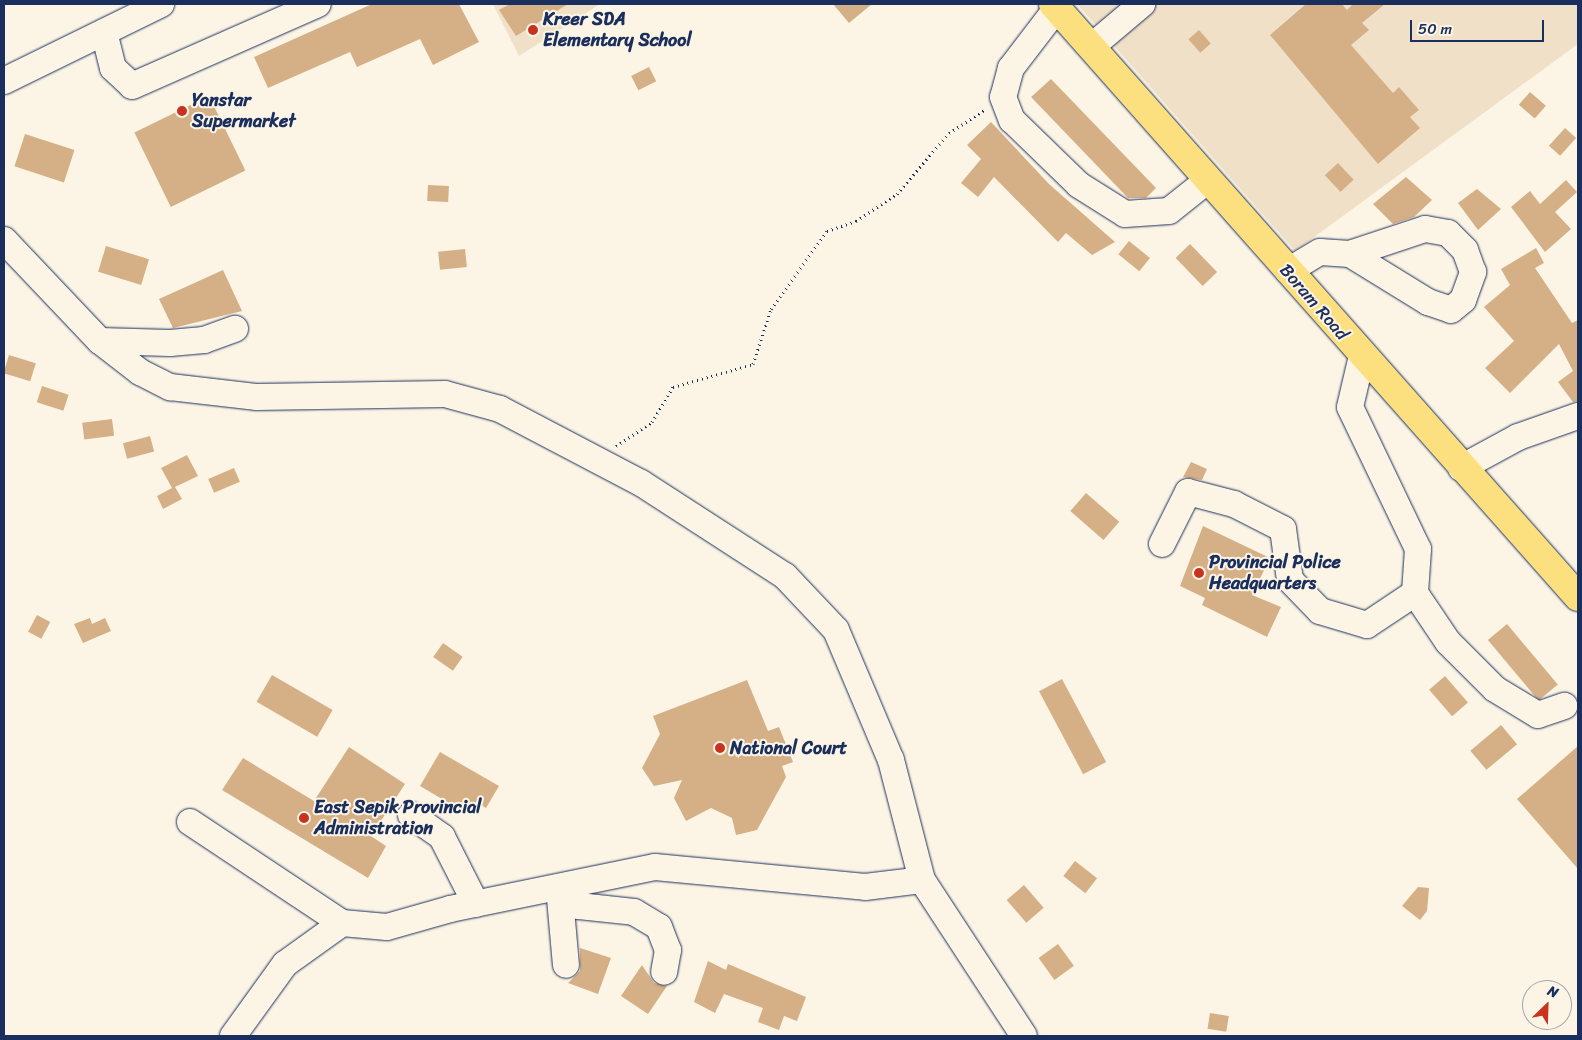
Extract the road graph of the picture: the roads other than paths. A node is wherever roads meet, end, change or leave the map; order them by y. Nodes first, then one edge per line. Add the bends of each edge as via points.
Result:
1 (161, 4) edge
2 (318, 4) edge
3 (1142, 4) edge
4 (1055, 6) edge
5 (104, 32) junction
6 (1092, 47) junction
7 (4, 80) edge
8 (1208, 180) junction
9 (4, 240) edge
10 (1350, 254) dead end
11 (1288, 271) junction
12 (235, 328) dead end
13 (100, 341) junction
14 (1362, 356) junction
15 (1578, 416) edge
16 (1461, 468) junction
17 (1162, 544) dead end
18 (1415, 593) junction
19 (1578, 597) edge
20 (1564, 706) dead end
21 (411, 815) dead end
22 (190, 822) dead end
23 (922, 880) junction
24 (560, 892) junction
25 (476, 904) junction
26 (342, 923) junction
27 (566, 965) dead end
28 (664, 972) dead end
29 (233, 1036) edge
30 (1024, 1036) edge

1 - 5 street
2 - 5 street via 132,86 113,68
3 - 6 street
4 - 6 main road, Boram Road
4 - 8 street via 1011,68 1003,97 1012,120 1080,185 1126,214 1169,210
5 - 7 street
6 - 8 main road, Boram Road
8 - 11 main road, Boram Road
9 - 13 street
10 - 11 street via 1320,252
11 - 14 main road, Boram Road
12 - 13 street via 204,340 170,344
13 - 23 street via 140,372 170,387 257,397 445,394 500,409 599,461 785,576 836,630 891,760
14 - 16 main road, Boram Road
14 - 18 street via 1350,407 1418,550
15 - 16 street via 1518,436
16 - 19 main road, Boram Road
17 - 18 street via 1188,492 1234,504 1283,529 1290,580 1320,611 1367,625
18 - 20 street via 1448,642 1495,689 1538,715
21 - 25 street via 442,837
22 - 26 street
23 - 24 street via 865,887 655,867
23 - 30 street
24 - 25 street
24 - 27 street
24 - 28 street via 579,906 634,912 659,927 668,950
25 - 26 street via 387,927
26 - 29 street via 285,964

